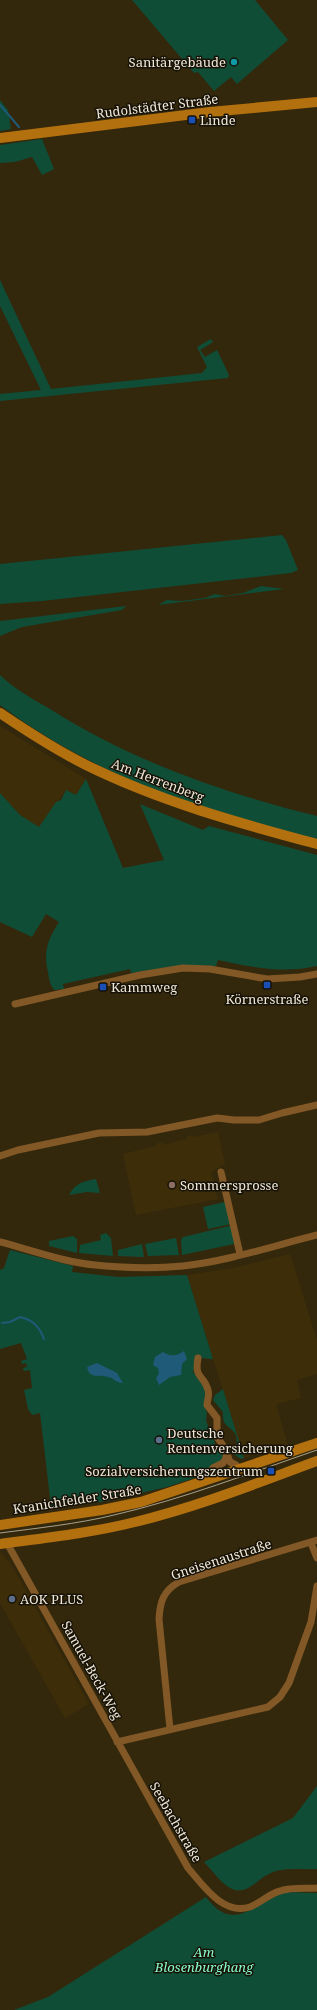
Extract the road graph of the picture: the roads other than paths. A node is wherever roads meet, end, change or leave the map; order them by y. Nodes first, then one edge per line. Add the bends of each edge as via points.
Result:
1 (317, 102) edge
2 (0, 138) edge
3 (0, 713) edge
4 (317, 844) edge
5 (317, 974) edge
6 (15, 1004) dead end
7 (317, 1105) edge
8 (0, 1156) edge
9 (221, 1172) dead end
10 (317, 1235) edge
11 (0, 1242) edge
12 (240, 1254) junction
13 (198, 1358) dead end
14 (317, 1443) edge
15 (227, 1454) junction
16 (317, 1461) edge
17 (236, 1465) dead end
18 (209, 1475) dead end
19 (2, 1524) edge
20 (314, 1542) edge
21 (4, 1543) edge
22 (317, 1558) edge
23 (317, 1586) edge
24 (170, 1729) junction
25 (117, 1742) junction
26 (317, 1888) edge

1 - 2 main road, Rudolstädter Straße via 210,112
3 - 4 main road, Am Herrenberg via 65,754 132,786 242,824
5 - 6 street via 267,979 210,969 177,969 145,973
7 - 8 street via 259,1120 217,1118 147,1132 99,1133
9 - 12 street
10 - 12 street
11 - 12 street via 50,1256 115,1267 183,1266
13 - 15 street via 196,1370 207,1386 207,1405 217,1418 217,1437
14 - 19 main road, Kranichfelder Straße via 141,1502
15 - 17 street via 230,1462
15 - 18 street via 223,1463 213,1468
16 - 21 main road via 216,1497 137,1521 96,1530
19 - 21 main road, Samuel-Beck-Weg
20 - 22 street, Gneisenaustraße
20 - 24 street, Gneisenaustraße via 179,1582 166,1592 160,1606 159,1619
21 - 25 street, Samuel-Beck-Weg
23 - 24 street via 311,1622 289,1682 280,1697 268,1707
24 - 25 street
25 - 26 street, Seebachstraße via 188,1868 217,1899 232,1908 245,1908 280,1890

